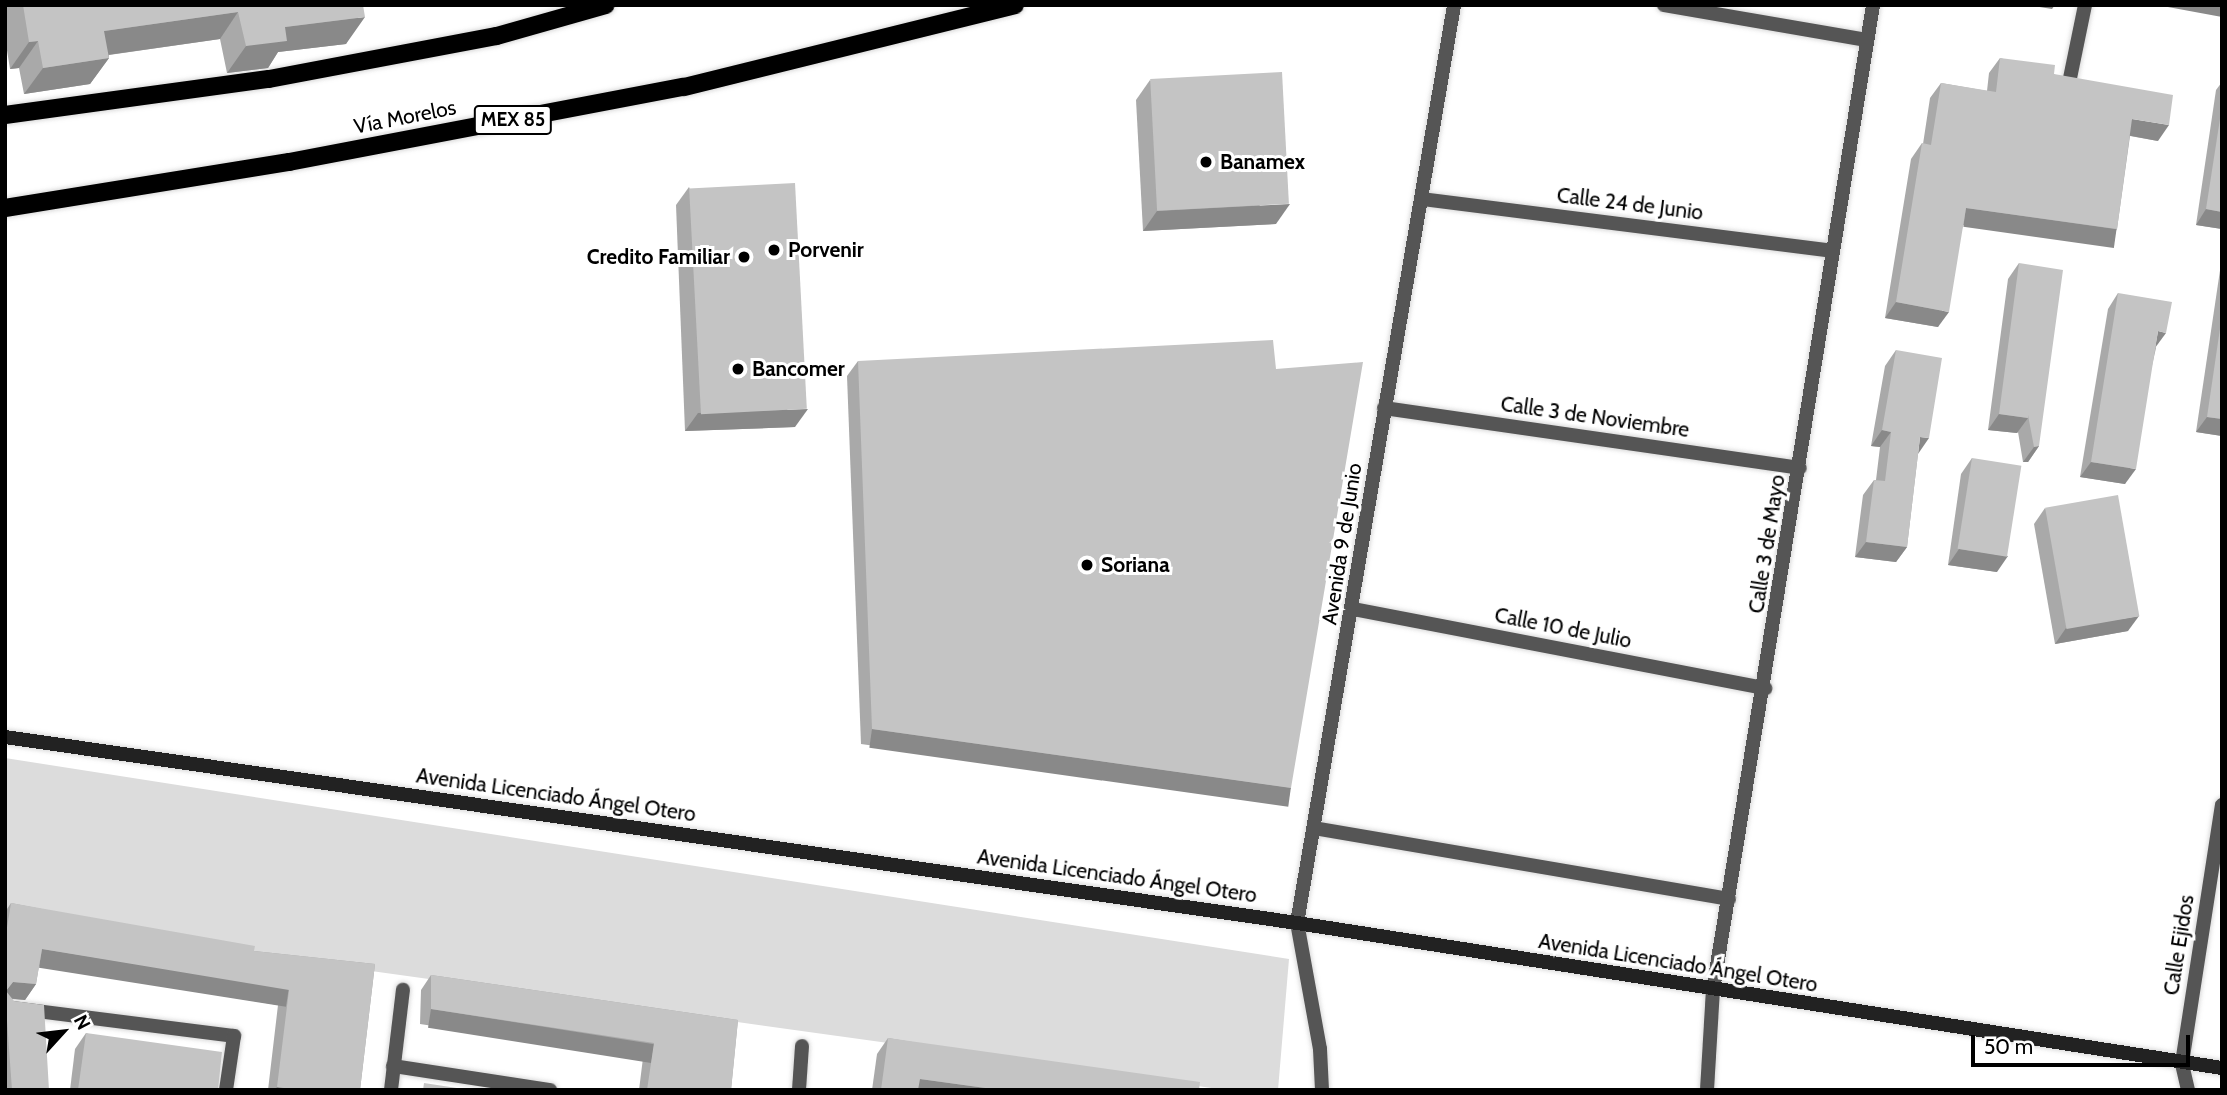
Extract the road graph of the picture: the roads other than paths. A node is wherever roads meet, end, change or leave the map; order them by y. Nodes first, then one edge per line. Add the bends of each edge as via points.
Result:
1 (606, 5) edge
2 (1015, 5) edge
3 (1454, 5) edge
4 (1664, 5) edge
5 (1873, 5) edge
6 (2085, 5) edge
7 (1867, 40) junction
8 (2069, 83) edge
9 (5, 115) edge
10 (1422, 199) junction
11 (5, 208) edge
12 (1833, 251) junction
13 (1384, 408) junction
14 (1800, 468) junction
15 (1353, 609) junction
16 (1765, 688) junction
17 (5, 737) edge
18 (2222, 805) edge
19 (1314, 828) junction
20 (1729, 899) junction
21 (1297, 923) junction
22 (403, 990) dead end
23 (1713, 990) junction
24 (5, 1007) edge
25 (802, 1046) dead end
26 (2182, 1062) junction
27 (393, 1066) junction
28 (2222, 1069) edge
29 (226, 1090) edge
30 (391, 1090) edge
31 (550, 1090) edge
32 (799, 1090) edge
33 (1322, 1090) edge
34 (1707, 1090) edge
35 (2188, 1090) edge

1 - 9 main road via 497,36 269,79
2 - 11 main road, Vía Morelos / MEX 85 via 684,87 289,162
3 - 10 street, Avenida 9 de Junio
4 - 7 street
5 - 7 street, Calle 3 de Mayo
6 - 8 street
7 - 12 street, Calle 3 de Mayo
10 - 12 street, Calle 24 de Junio
10 - 13 street, Avenida 9 de Junio
12 - 14 street, Calle 3 de Mayo
13 - 14 street, Calle 3 de Noviembre
13 - 15 street, Avenida 9 de Junio
14 - 16 street, Calle 3 de Mayo
15 - 16 street, Calle 10 de Julio
15 - 19 street, Avenida 9 de Junio
16 - 20 street, Calle 3 de Mayo
17 - 21 main road, Avenida Licenciado Ángel Otero
18 - 26 street, Calle Ejidos
19 - 20 street
19 - 21 street, Avenida 9 de Junio
20 - 23 street, Calle 3 de Mayo
21 - 23 main road, Avenida Licenciado Ángel Otero
21 - 33 street, Avenida 9 de Junio via 1321,1049
22 - 27 street
23 - 26 main road, Avenida Licenciado Ángel Otero
23 - 34 street, Calle 3 de Mayo
24 - 29 street via 234,1036
25 - 32 street
26 - 28 main road, Avenida Licenciado Ángel Otero
26 - 35 street, Calle Ejidos
27 - 30 street
27 - 31 street

